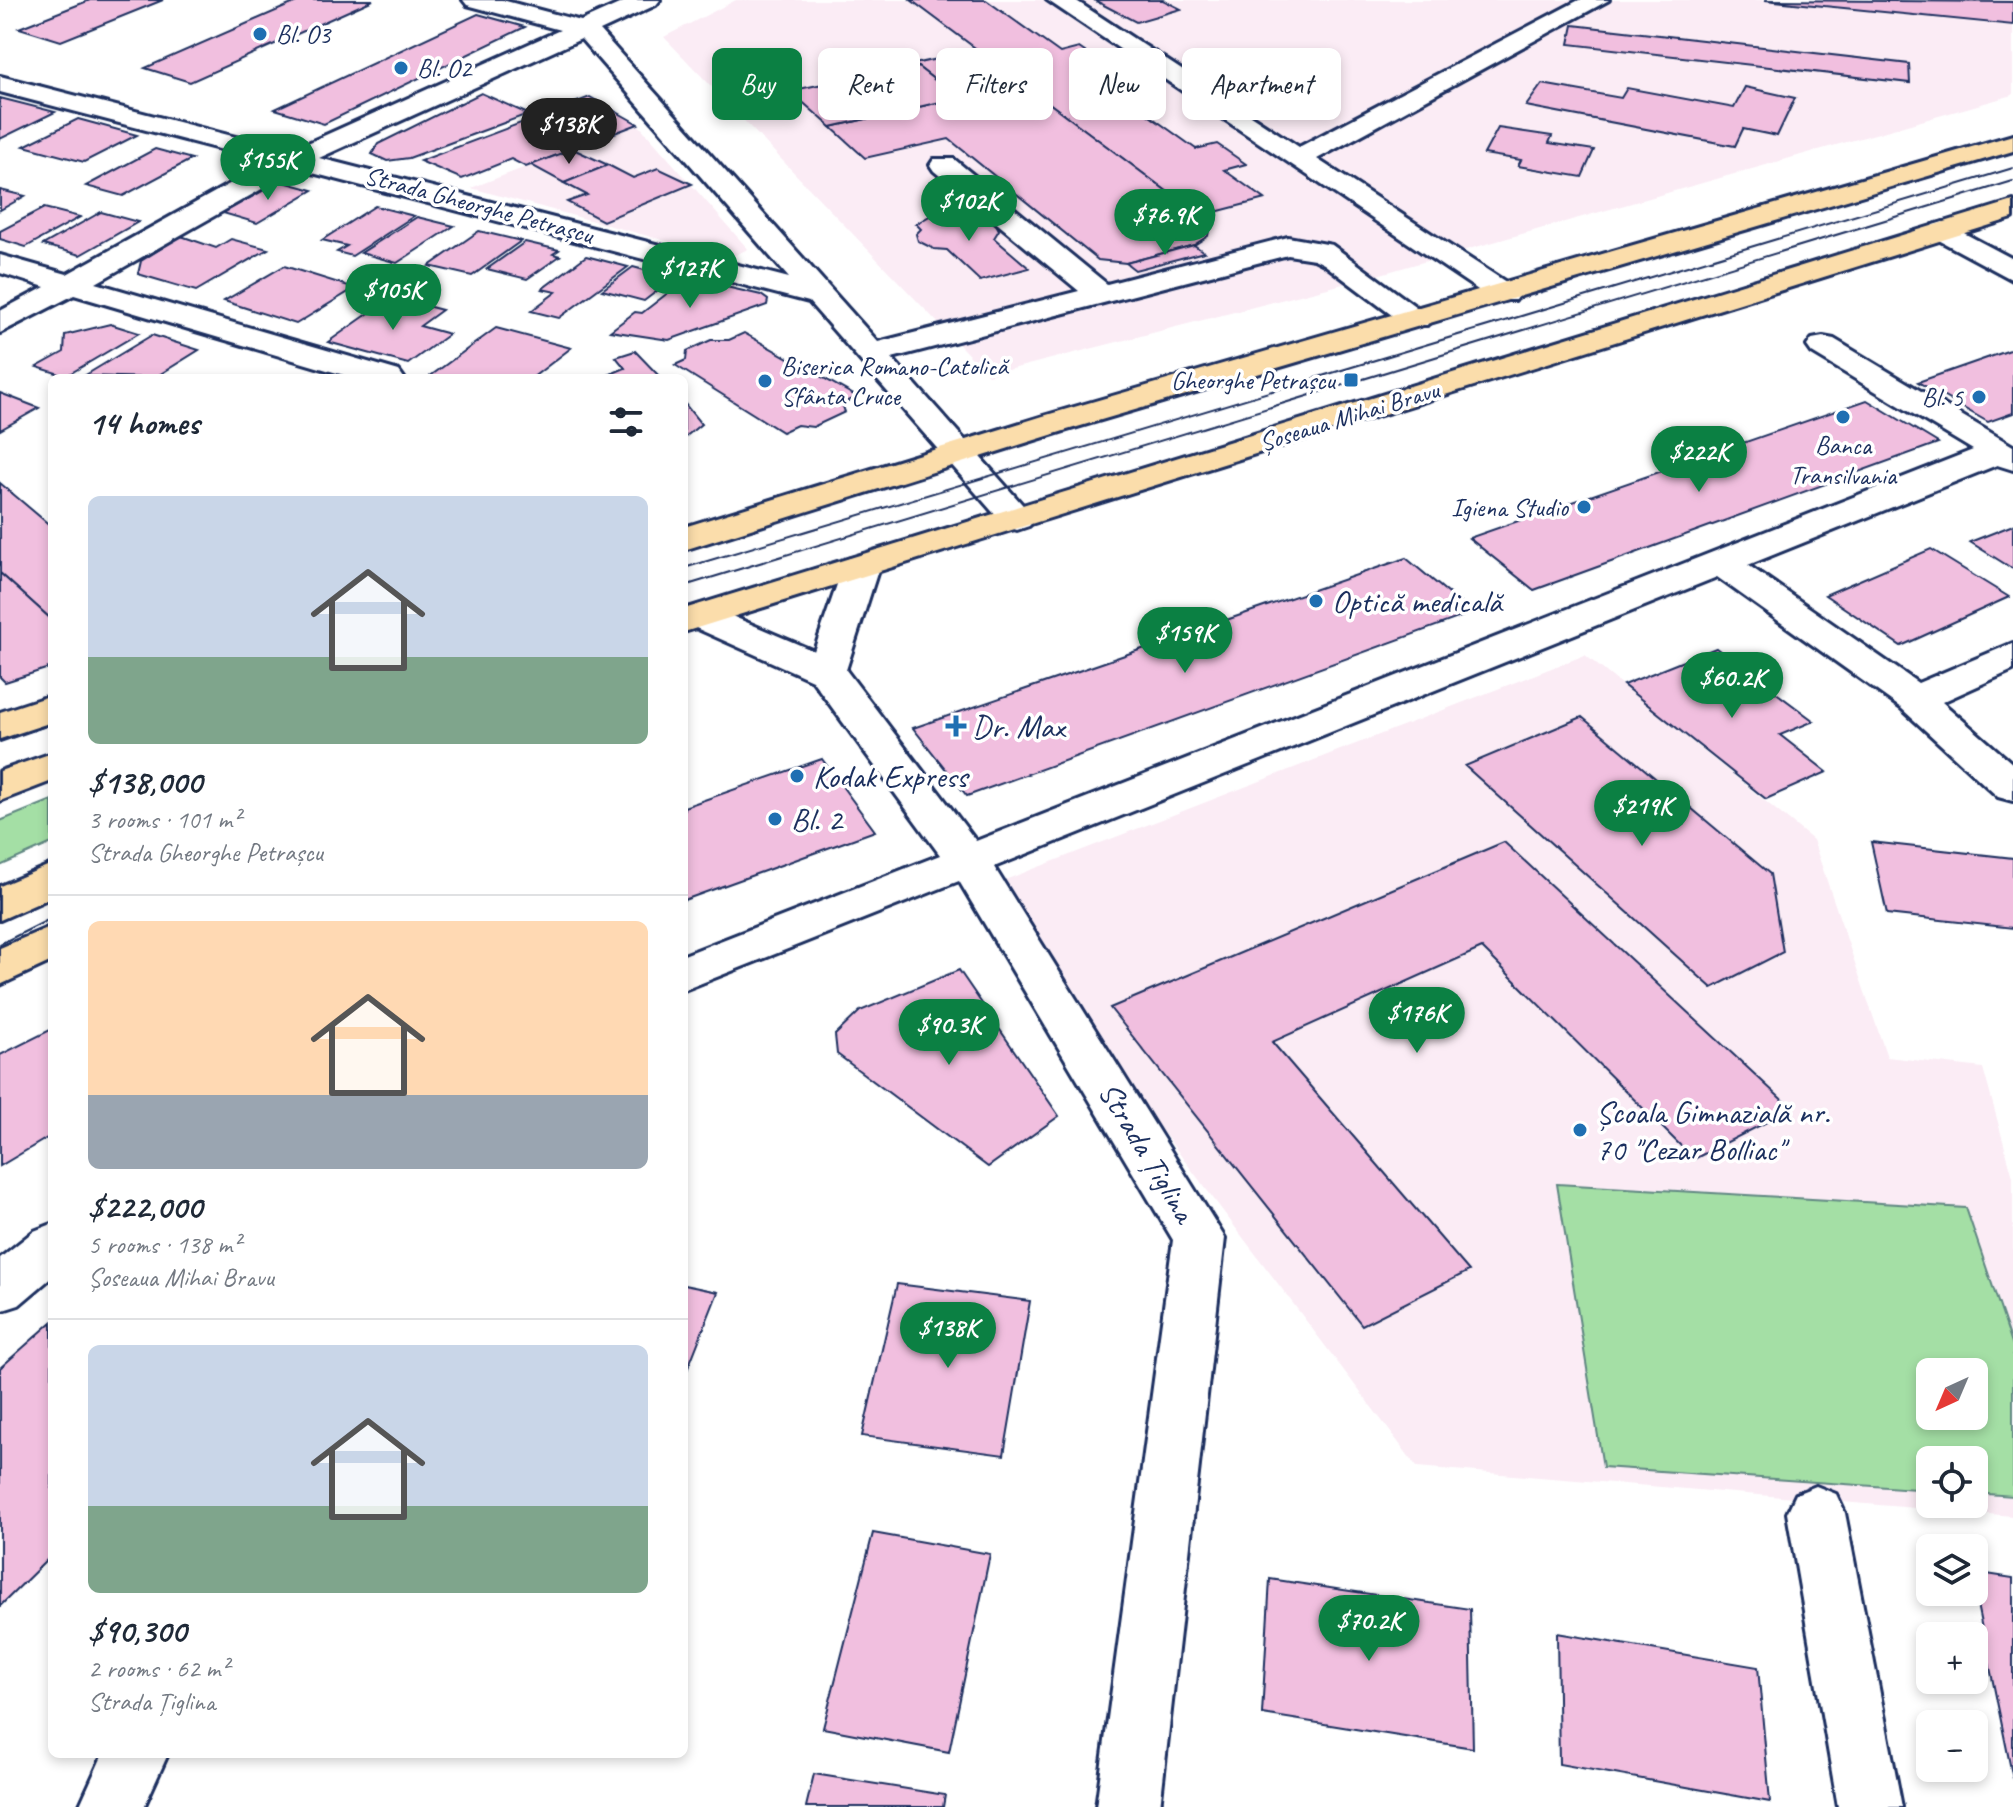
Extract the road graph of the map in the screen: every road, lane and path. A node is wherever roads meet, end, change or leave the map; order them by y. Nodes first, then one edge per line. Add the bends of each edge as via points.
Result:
1 (475, 0) edge
2 (648, 0) edge
3 (1059, 0) edge
4 (1597, 0) edge
5 (586, 30) junction
6 (0, 84) edge
7 (2013, 143) edge
8 (296, 158) junction
9 (1298, 158) junction
10 (944, 165) dead end
11 (2013, 209) edge
12 (1943, 231) junction
13 (0, 264) edge
14 (2013, 271) edge
15 (72, 284) junction
16 (1101, 294) junction
17 (1504, 294) junction
18 (818, 295) junction
19 (1416, 318) junction
20 (0, 324) edge
21 (1823, 346) dead end
22 (870, 354) junction
23 (375, 374) edge
24 (957, 454) junction
25 (2005, 456) edge
26 (1017, 519) junction
27 (688, 538) edge
28 (1721, 563) junction
29 (861, 567) junction
30 (692, 619) edge
31 (2013, 655) edge
32 (826, 671) junction
33 (1915, 699) junction
34 (48, 709) edge
35 (0, 726) edge
36 (48, 768) edge
37 (0, 787) edge
38 (2013, 787) edge
39 (968, 861) junction
40 (48, 881) edge
41 (0, 904) edge
42 (48, 944) edge
43 (0, 968) edge
44 (688, 971) edge
45 (48, 1249) edge
46 (0, 1289) edge
47 (1816, 1513) dead end
48 (134, 1758) edge
49 (111, 1807) edge
50 (1128, 1807) edge
51 (1870, 1807) edge

1 - 5 street
2 - 5 street
3 - 9 street
4 - 9 street
5 - 8 street
5 - 18 street
6 - 8 street, Strada Gheorghe Petrașcu
7 - 17 main road
8 - 15 street
8 - 18 street, Strada Gheorghe Petrașcu
9 - 17 street
10 - 16 street
11 - 12 main road, Șoseaua Mihai Bravu
12 - 14 street
12 - 26 main road, Șoseaua Mihai Bravu
13 - 15 street
15 - 20 street
15 - 23 street
16 - 19 street via 1271,249 1303,247 1334,258
16 - 22 street
17 - 19 main road
18 - 22 street
19 - 24 main road
21 - 25 street
22 - 24 street
24 - 26 street
24 - 27 main road
25 - 28 street
26 - 29 main road, Șoseaua Mihai Bravu
28 - 33 street
28 - 39 street
29 - 30 main road, Șoseaua Mihai Bravu
29 - 32 street
30 - 32 street
31 - 33 street
32 - 39 street, Strada Țiglina
33 - 38 street
34 - 35 main road
36 - 37 main road
39 - 44 street
39 - 50 street, Strada Țiglina via 1199,1238
40 - 41 main road
42 - 43 main road
45 - 46 street
47 - 51 street
48 - 49 street

